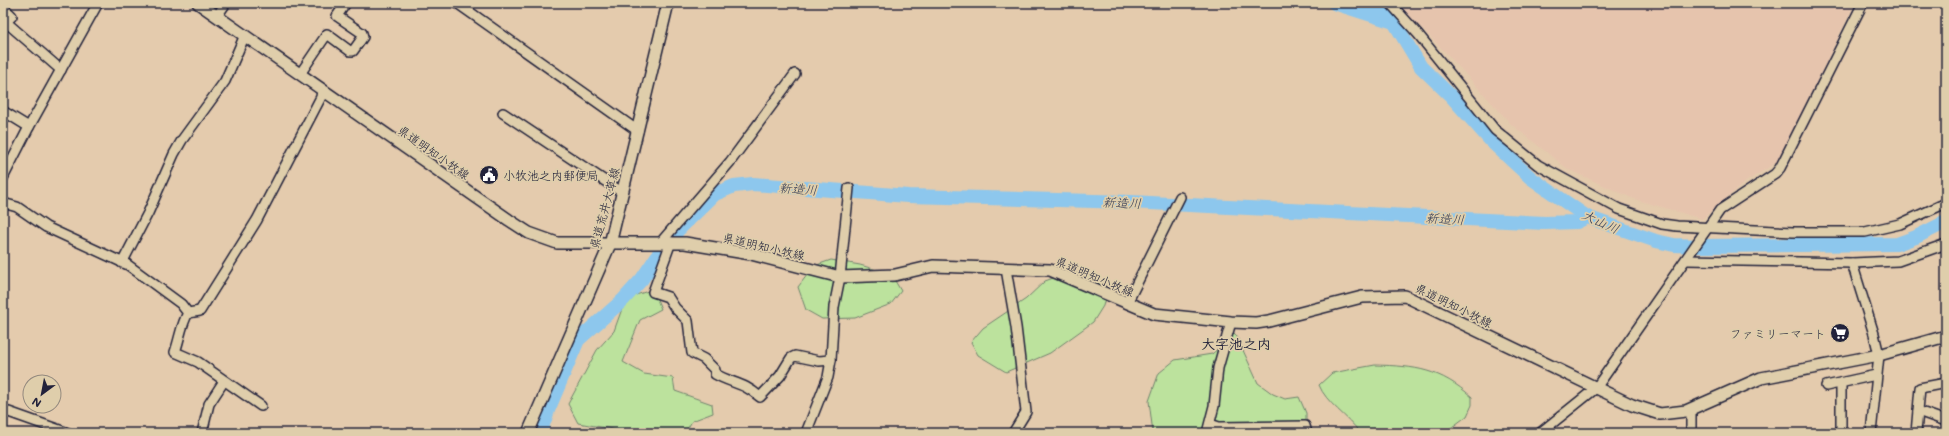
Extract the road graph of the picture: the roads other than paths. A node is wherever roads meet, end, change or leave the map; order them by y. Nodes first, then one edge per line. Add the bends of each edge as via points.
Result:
1 (98, 3) edge
2 (198, 3) edge
3 (226, 3) edge
4 (346, 3) edge
5 (457, 3) edge
6 (668, 3) edge
7 (1390, 3) edge
8 (1863, 3) edge
9 (3, 7) edge
10 (217, 16) junction
11 (245, 35) junction
12 (61, 70) junction
13 (300, 74) junction
14 (795, 74) dead end
15 (322, 90) junction
16 (3, 111) edge
17 (503, 113) dead end
18 (29, 127) junction
19 (638, 131) junction
20 (3, 178) edge
21 (849, 188) dead end
22 (623, 193) junction
23 (1180, 196) dead end
24 (3, 203) edge
25 (1946, 203) edge
26 (1707, 228) junction
27 (666, 242) junction
28 (610, 244) junction
29 (1946, 244) edge
30 (1686, 260) junction
31 (122, 263) junction
32 (1852, 263) junction
33 (1006, 269) junction
34 (840, 277) junction
35 (1127, 303) junction
36 (188, 313) junction
37 (1231, 322) junction
38 (1946, 336) edge
39 (1878, 355) junction
40 (830, 360) junction
41 (1876, 375) junction
42 (224, 381) junction
43 (1841, 383) junction
44 (1946, 383) edge
45 (1826, 386) dead end
46 (1596, 388) junction
47 (261, 406) dead end
48 (1691, 409) junction
49 (3, 410) edge
50 (1918, 411) junction
51 (1946, 422) edge
52 (1209, 428) edge
53 (68, 433) edge
54 (202, 433) edge
55 (528, 433) edge
56 (806, 433) edge
57 (1013, 433) edge
58 (1307, 433) edge
59 (1540, 433) edge
60 (1691, 433) edge
61 (1841, 433) edge
62 (1871, 433) edge
63 (1916, 433) edge

1 - 12 street
2 - 10 main road, 県道明知小牧線
3 - 10 street
4 - 13 street via 338,16 362,33 363,37 353,51 350,51 327,34
5 - 19 street
6 - 19 main road, 県道荒井大草線
7 - 26 street via 1495,130 1538,165 1619,209 1662,224
8 - 26 street via 1780,168 1775,174 1720,210
9 - 12 street via 12,16 6,22
10 - 11 main road, 県道明知小牧線
11 - 13 main road, 県道明知小牧線
11 - 31 street via 225,81 174,154 148,214
12 - 18 street
13 - 15 main road, 県道明知小牧線
14 - 27 street via 730,162
15 - 28 main road, 県道明知小牧線 via 529,233 557,243
15 - 36 street via 321,97 243,246 200,311
16 - 18 street
17 - 22 street
18 - 20 street
19 - 22 main road, 県道荒井大草線
21 - 34 street
22 - 28 main road, 県道荒井大草線
23 - 35 street
24 - 31 street via 17,207 46,227
25 - 26 street via 1900,224 1865,232
26 - 30 street
27 - 28 main road, 県道明知小牧線
27 - 34 main road, 県道明知小牧線 via 751,254
27 - 40 street via 653,292 668,297 688,321 692,353 712,364 715,374 726,380 744,384 760,398 780,376 791,358 796,356 819,361
28 - 55 main road, 県道荒井大草線
29 - 32 street via 1898,261
30 - 32 street
30 - 46 street
31 - 36 street via 128,264 150,280 181,304
32 - 39 street
33 - 34 main road, 県道明知小牧線 via 933,266 895,275
33 - 35 main road, 県道明知小牧線 via 1050,270
33 - 57 street via 1026,412
34 - 40 street via 834,307
35 - 37 main road, 県道明知小牧線 via 1154,314
36 - 42 street via 182,324 175,352 198,362
37 - 46 main road, 県道明知小牧線 via 1269,321 1362,297 1405,296
37 - 52 street via 1218,368
38 - 39 main road, 県道明知小牧線
39 - 41 street
39 - 48 main road, 県道明知小牧線 via 1761,378
40 - 56 street via 828,377
41 - 43 street
41 - 62 street
42 - 47 street
42 - 54 street via 209,404
43 - 45 street
43 - 61 street
44 - 50 street via 1920,388
46 - 48 main road, 県道明知小牧線 via 1632,405 1660,414
46 - 59 street
48 - 60 street
49 - 53 street
50 - 51 street
50 - 63 street
52 - 58 street via 1305,426

